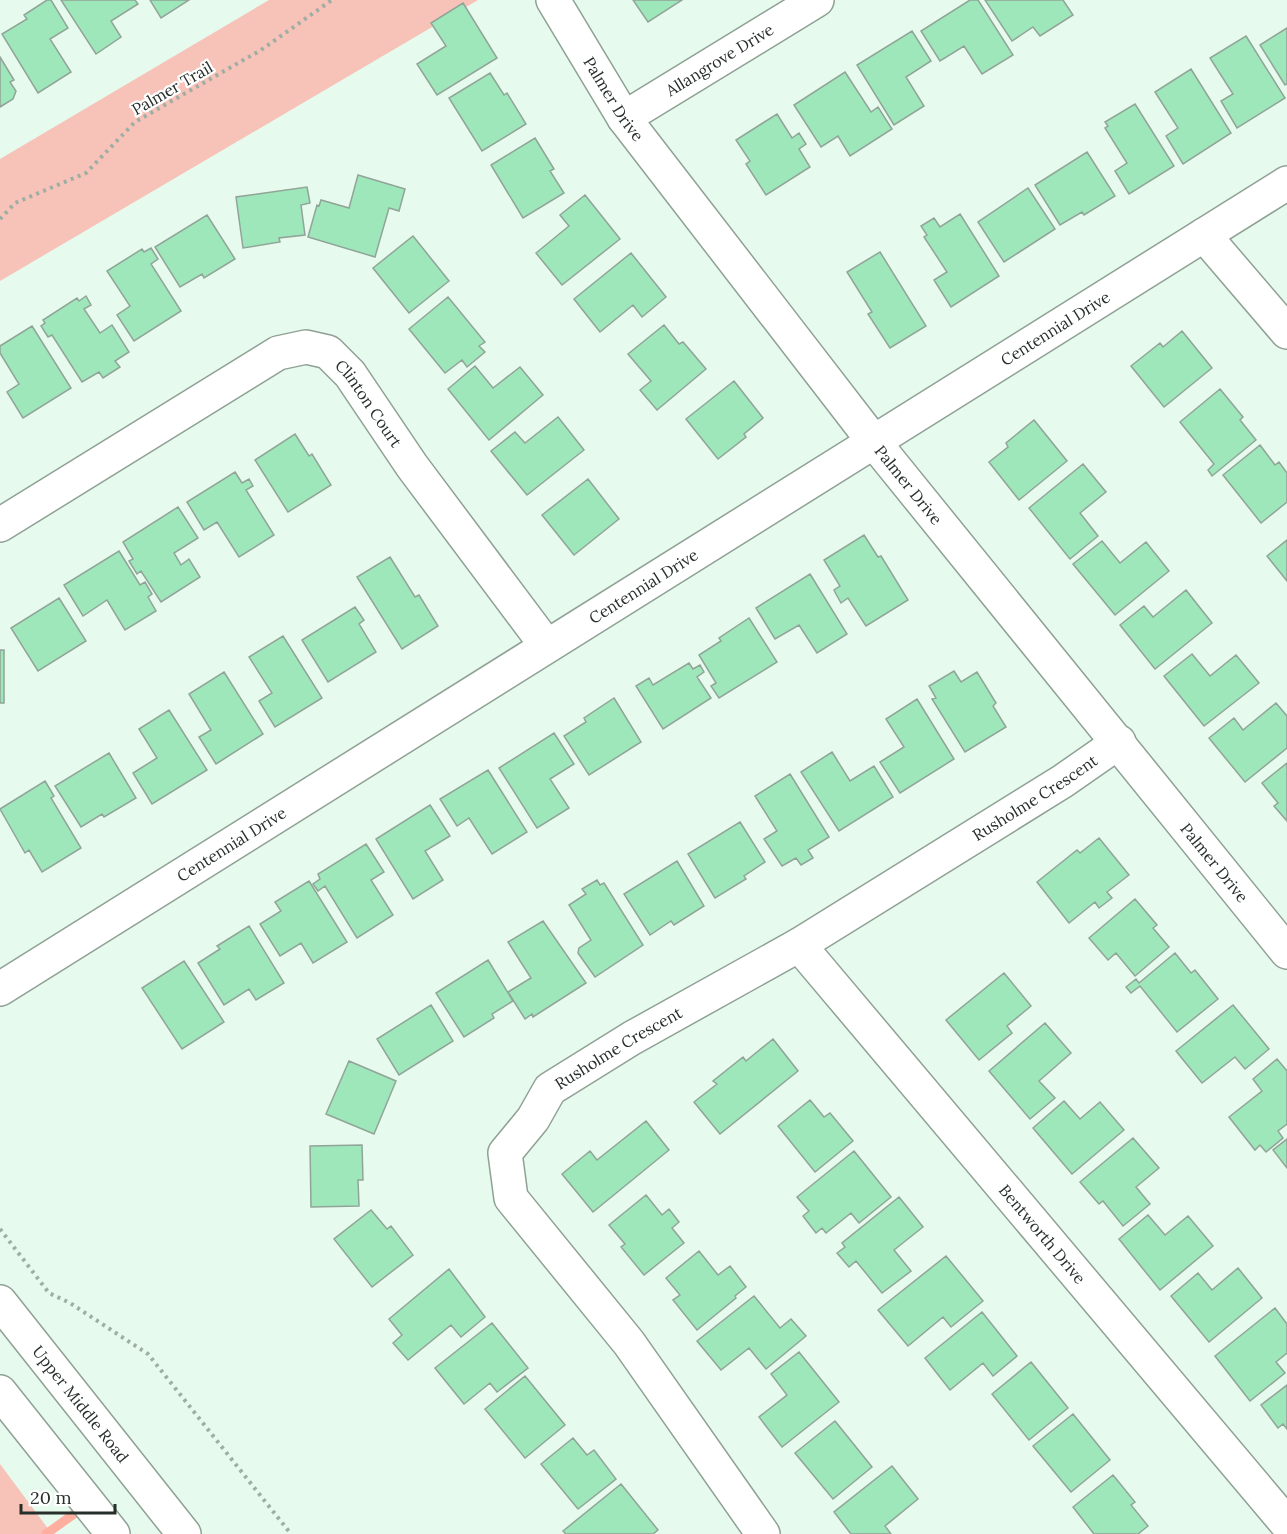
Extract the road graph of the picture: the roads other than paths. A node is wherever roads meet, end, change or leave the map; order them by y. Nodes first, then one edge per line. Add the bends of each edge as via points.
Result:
1 (553, 0) edge
2 (817, 0) edge
3 (624, 118) junction
4 (1287, 183) edge
5 (1204, 235) junction
6 (1287, 332) edge
7 (874, 442) junction
8 (0, 525) edge
9 (546, 645) junction
10 (1119, 742) junction
11 (799, 945) junction
12 (1287, 952) edge
13 (0, 989) edge
14 (0, 1302) edge
15 (0, 1392) edge
16 (1287, 1524) edge
17 (113, 1534) edge
18 (184, 1534) edge
19 (763, 1534) edge

1 - 3 street, Palmer Drive
2 - 3 street, Allangrove Drive
3 - 7 street, Palmer Drive
4 - 5 street, Centennial Drive
5 - 6 street
5 - 7 street, Centennial Drive
7 - 9 street, Centennial Drive
7 - 10 street, Palmer Drive
8 - 9 street, Clinton Court via 278,353 306,347 328,352 350,374 412,466
9 - 13 street, Centennial Drive
10 - 11 street, Rusholme Crescent
10 - 12 street, Palmer Drive
11 - 16 street, Bentworth Drive
11 - 19 street, Rusholme Crescent via 632,1038 550,1089 533,1119 505,1153 511,1198 629,1342
14 - 18 street, Upper Middle Road
15 - 17 street

